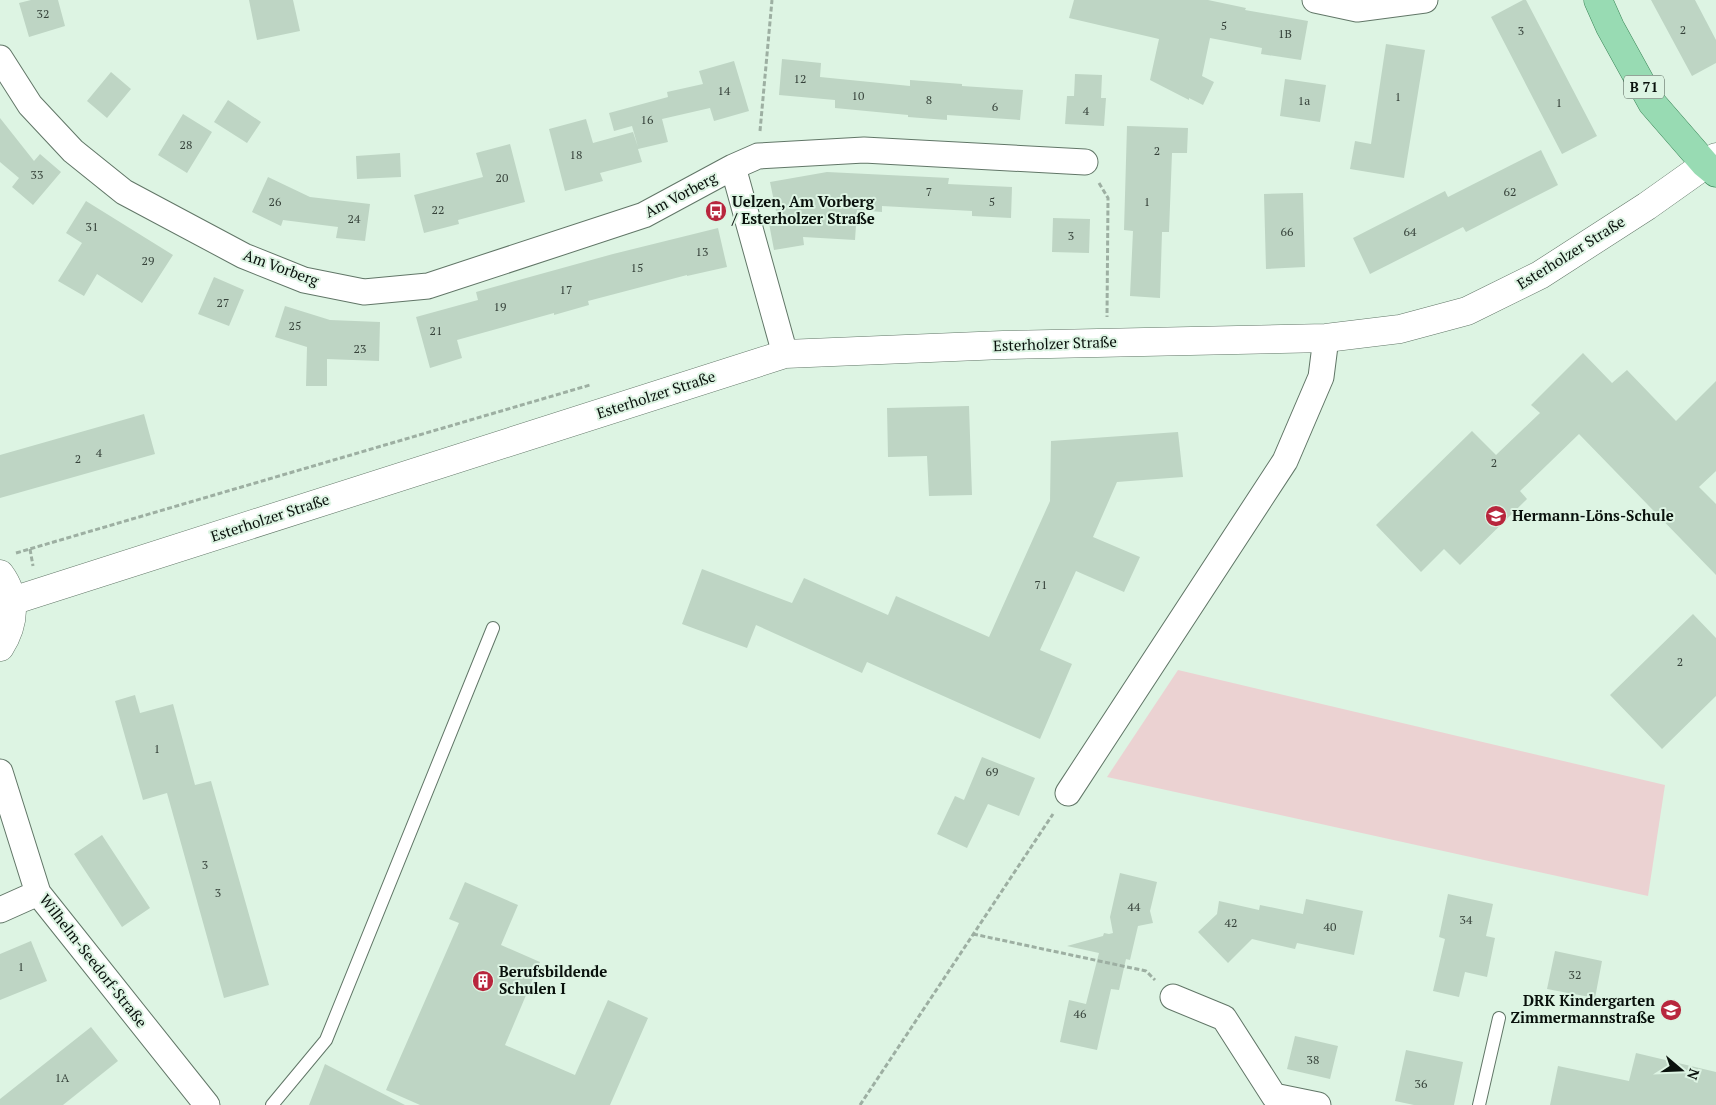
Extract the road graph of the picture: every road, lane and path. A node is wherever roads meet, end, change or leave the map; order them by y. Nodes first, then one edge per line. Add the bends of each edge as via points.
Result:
1 (772, 0) edge
2 (1315, 0) edge
3 (1425, 0) edge
4 (1598, 0) edge
5 (0, 58) edge
6 (758, 156) junction
7 (1085, 162) joint
8 (1712, 165) edge
9 (733, 167) junction
10 (1326, 338) junction
11 (1107, 343) junction
12 (785, 354) junction
13 (595, 384) dead end
14 (7, 564) edge
15 (12, 601) junction
16 (492, 628) dead end
17 (0, 647) edge
18 (0, 772) edge
19 (1068, 793) joint
20 (38, 893) junction
21 (0, 910) edge
22 (974, 934) junction
23 (1173, 997) joint
24 (1499, 1018) dead end
25 (207, 1105) edge
26 (272, 1105) edge
27 (860, 1105) edge
28 (1318, 1105) edge
29 (1479, 1105) edge

1 - 6 path
2 - 3 street via 1358,9
4 - 8 main road, B 71 via 1652,103
5 - 9 street, Am Vorberg via 30,105 73,151 124,192 244,256 304,280 364,292 428,286 644,215
6 - 7 street, Am Vorberg via 864,150
6 - 9 street, Am Vorberg
7 - 11 path via 1108,198
8 - 10 main road, Esterholzer Straße via 1540,276 1467,311 1400,329
9 - 12 street, Am Vorberg
10 - 11 main road, Esterholzer Straße
10 - 19 street via 1321,378 1285,461
11 - 12 main road, Esterholzer Straße
12 - 15 main road, Esterholzer Straße
13 - 14 path
14 - 15 main road
15 - 17 main road via 8,636
16 - 26 lane via 326,1040
18 - 20 street, Wilhelm-Seedorf-Straße
19 - 22 path
20 - 21 street
20 - 25 street, Wilhelm-Seedorf-Straße
22 - 23 path via 1146,971
22 - 27 path
23 - 28 street via 1224,1018 1274,1096
24 - 29 lane

